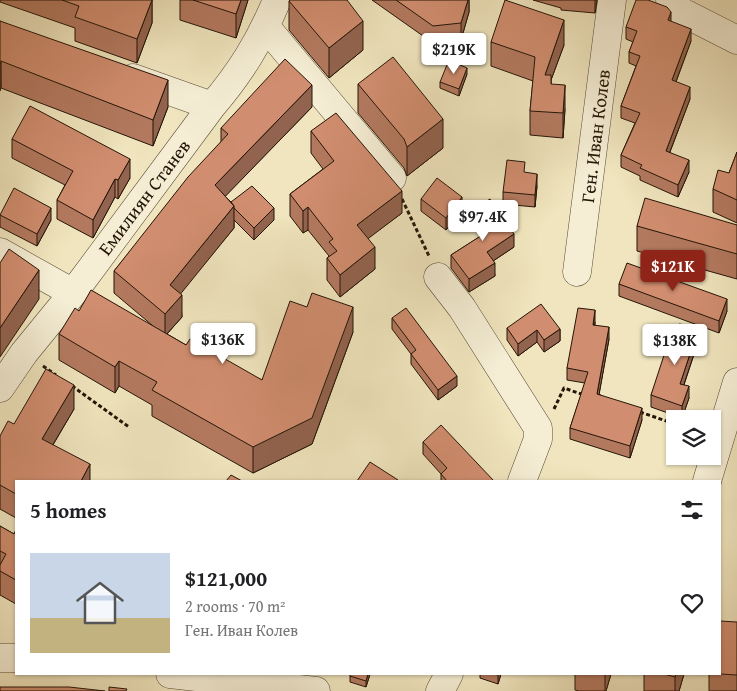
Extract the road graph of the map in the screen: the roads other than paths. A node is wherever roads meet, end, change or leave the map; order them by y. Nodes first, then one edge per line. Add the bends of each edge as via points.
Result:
1 (277, 0) edge
2 (612, 0) edge
3 (670, 0) edge
4 (266, 27) junction
5 (737, 40) edge
6 (111, 70) edge
7 (212, 106) junction
8 (392, 178) edge
9 (0, 252) edge
10 (577, 272) dead end
11 (438, 277) road end
12 (72, 293) junction
13 (737, 382) edge
14 (0, 388) edge
15 (522, 480) edge
16 (706, 480) edge
17 (0, 658) edge
18 (15, 658) edge
19 (179, 675) edge
20 (448, 675) edge
21 (316, 691) edge
22 (440, 691) edge

1 - 4 street, Емилиян Станев
2 - 10 street, Ген. Иван Колев
3 - 5 street via 682,12
4 - 7 street, Емилиян Станев via 250,58
4 - 8 street
6 - 7 street
7 - 12 street, Емилиян Станев
9 - 12 street
11 - 15 street via 462,308 536,424 538,440
12 - 14 street, Емилиян Станев
13 - 16 street
17 - 18 street
19 - 21 street
20 - 22 street

